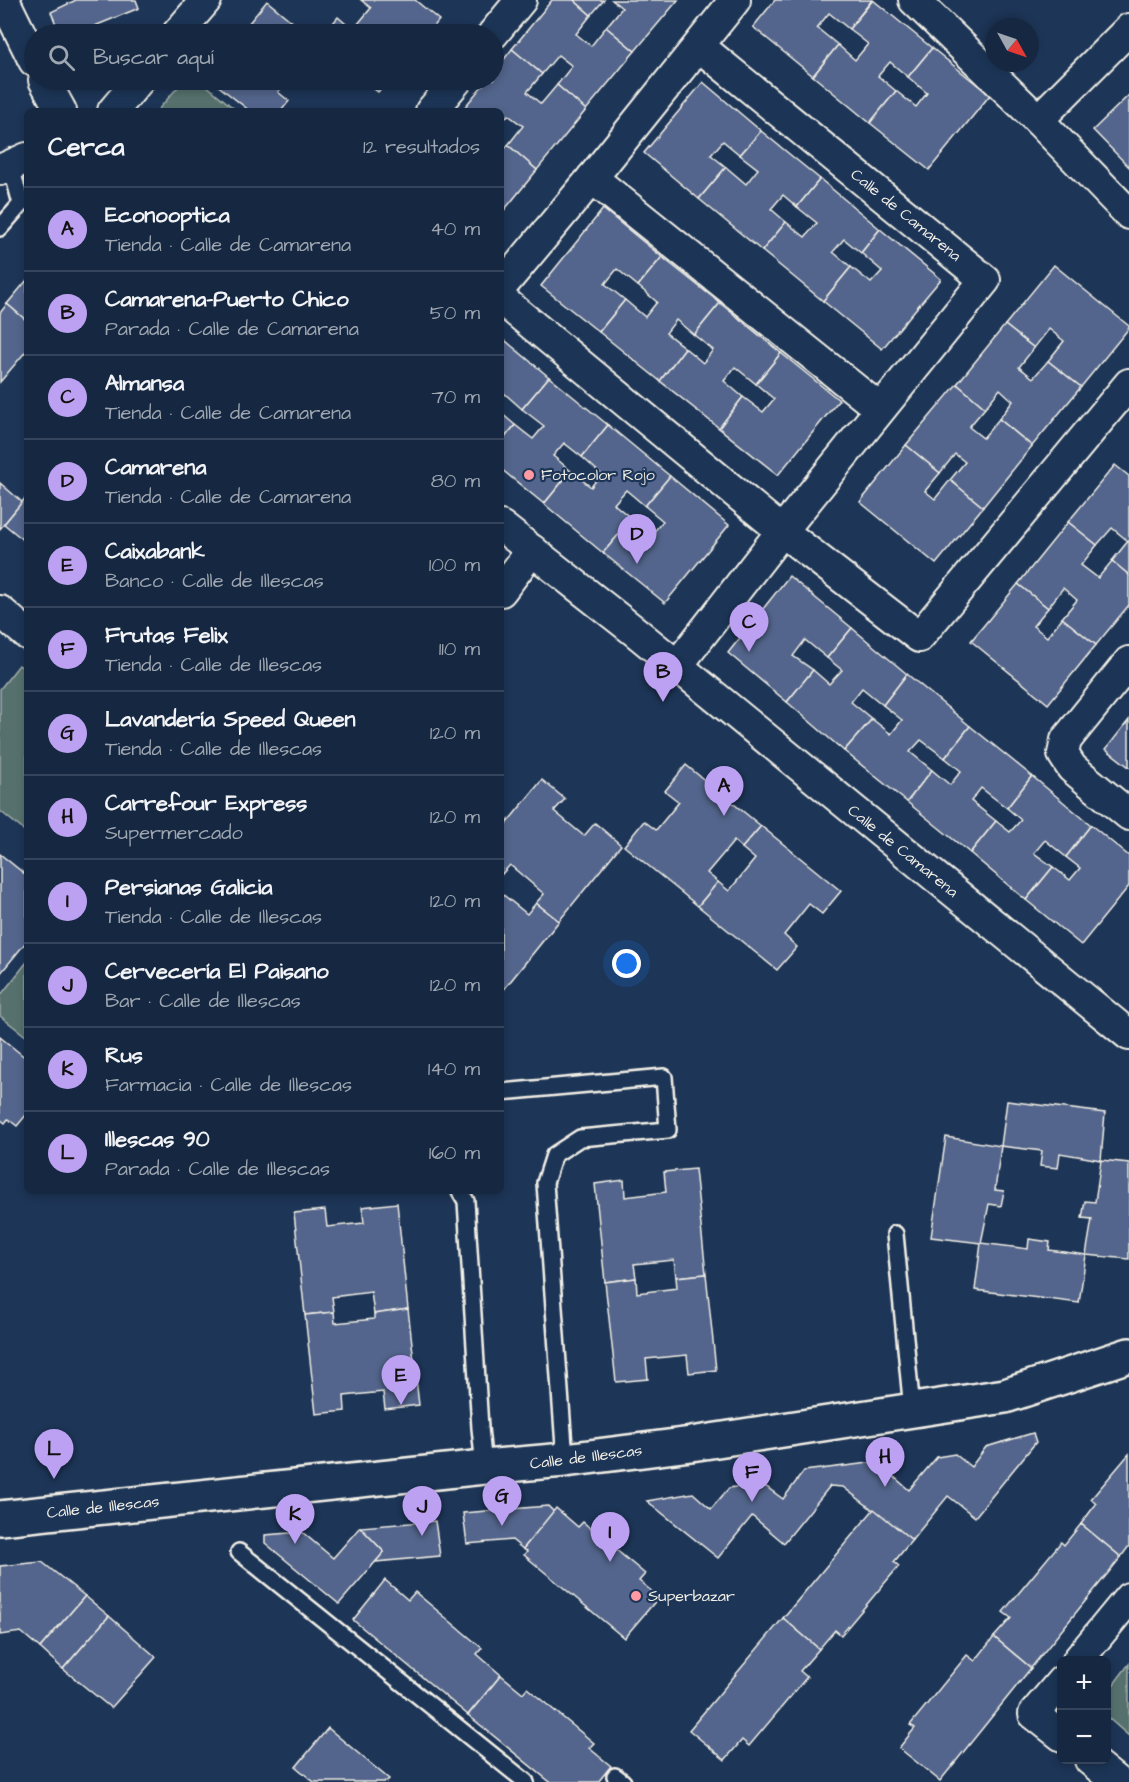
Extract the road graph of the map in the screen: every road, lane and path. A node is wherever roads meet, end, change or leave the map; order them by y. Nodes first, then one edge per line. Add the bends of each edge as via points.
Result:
1 (4, 0) edge
2 (206, 0) edge
3 (521, 0) edge
4 (735, 0) edge
5 (914, 0) edge
6 (186, 24) edge
7 (501, 24) edge
8 (1129, 29) edge
9 (24, 40) edge
10 (699, 46) junction
11 (49, 90) edge
12 (131, 90) edge
13 (449, 90) edge
14 (59, 108) edge
15 (116, 108) edge
16 (434, 108) edge
17 (1038, 120) junction
18 (13, 165) edge
19 (592, 178) junction
20 (1129, 214) edge
21 (0, 228) edge
22 (504, 283) edge
23 (504, 301) edge
24 (1129, 384) edge
25 (880, 409) junction
26 (504, 528) edge
27 (782, 531) junction
28 (532, 550) junction
29 (504, 587) edge
30 (0, 611) edge
31 (24, 631) edge
32 (1129, 662) edge
33 (677, 666) junction
34 (1129, 815) edge
35 (1129, 1035) edge
36 (504, 1092) edge
37 (462, 1194) edge
38 (895, 1234) dead end
39 (1129, 1355) edge
40 (912, 1410) junction
41 (565, 1460) junction
42 (484, 1467) junction
43 (0, 1517) edge
44 (239, 1552) dead end
45 (1129, 1598) edge
46 (1081, 1656) edge
47 (1057, 1687) edge
48 (1057, 1732) edge
49 (1095, 1764) edge
50 (526, 1782) edge
51 (1117, 1782) edge

1 - 9 street
2 - 6 street
3 - 7 street
4 - 10 street
5 - 17 street
8 - 17 street
10 - 19 street
10 - 25 street, Calle de Camarena via 985,280
11 - 14 street
12 - 15 street
13 - 16 street
17 - 20 street
18 - 21 lane via 21,204
19 - 22 street
19 - 25 street
23 - 27 street
24 - 27 street via 919,637
25 - 27 street, Calle de Camarena
26 - 28 street, Calle de Camarena
27 - 33 street, Calle de Camarena
28 - 29 street
28 - 33 street, Calle de Camarena
30 - 31 street
32 - 34 street via 1066,740 1063,754 1072,768
33 - 35 street, Calle de Camarena
36 - 41 lane via 664,1077 668,1130 580,1138 554,1155 544,1183
37 - 42 lane via 466,1201
38 - 40 lane
39 - 40 street, Calle de Illescas via 1005,1396
40 - 41 street, Calle de Illescas
41 - 42 street, Calle de Illescas
42 - 43 street, Calle de Illescas
44 - 50 lane
45 - 46 street
47 - 48 street via 1034,1714
49 - 51 street

